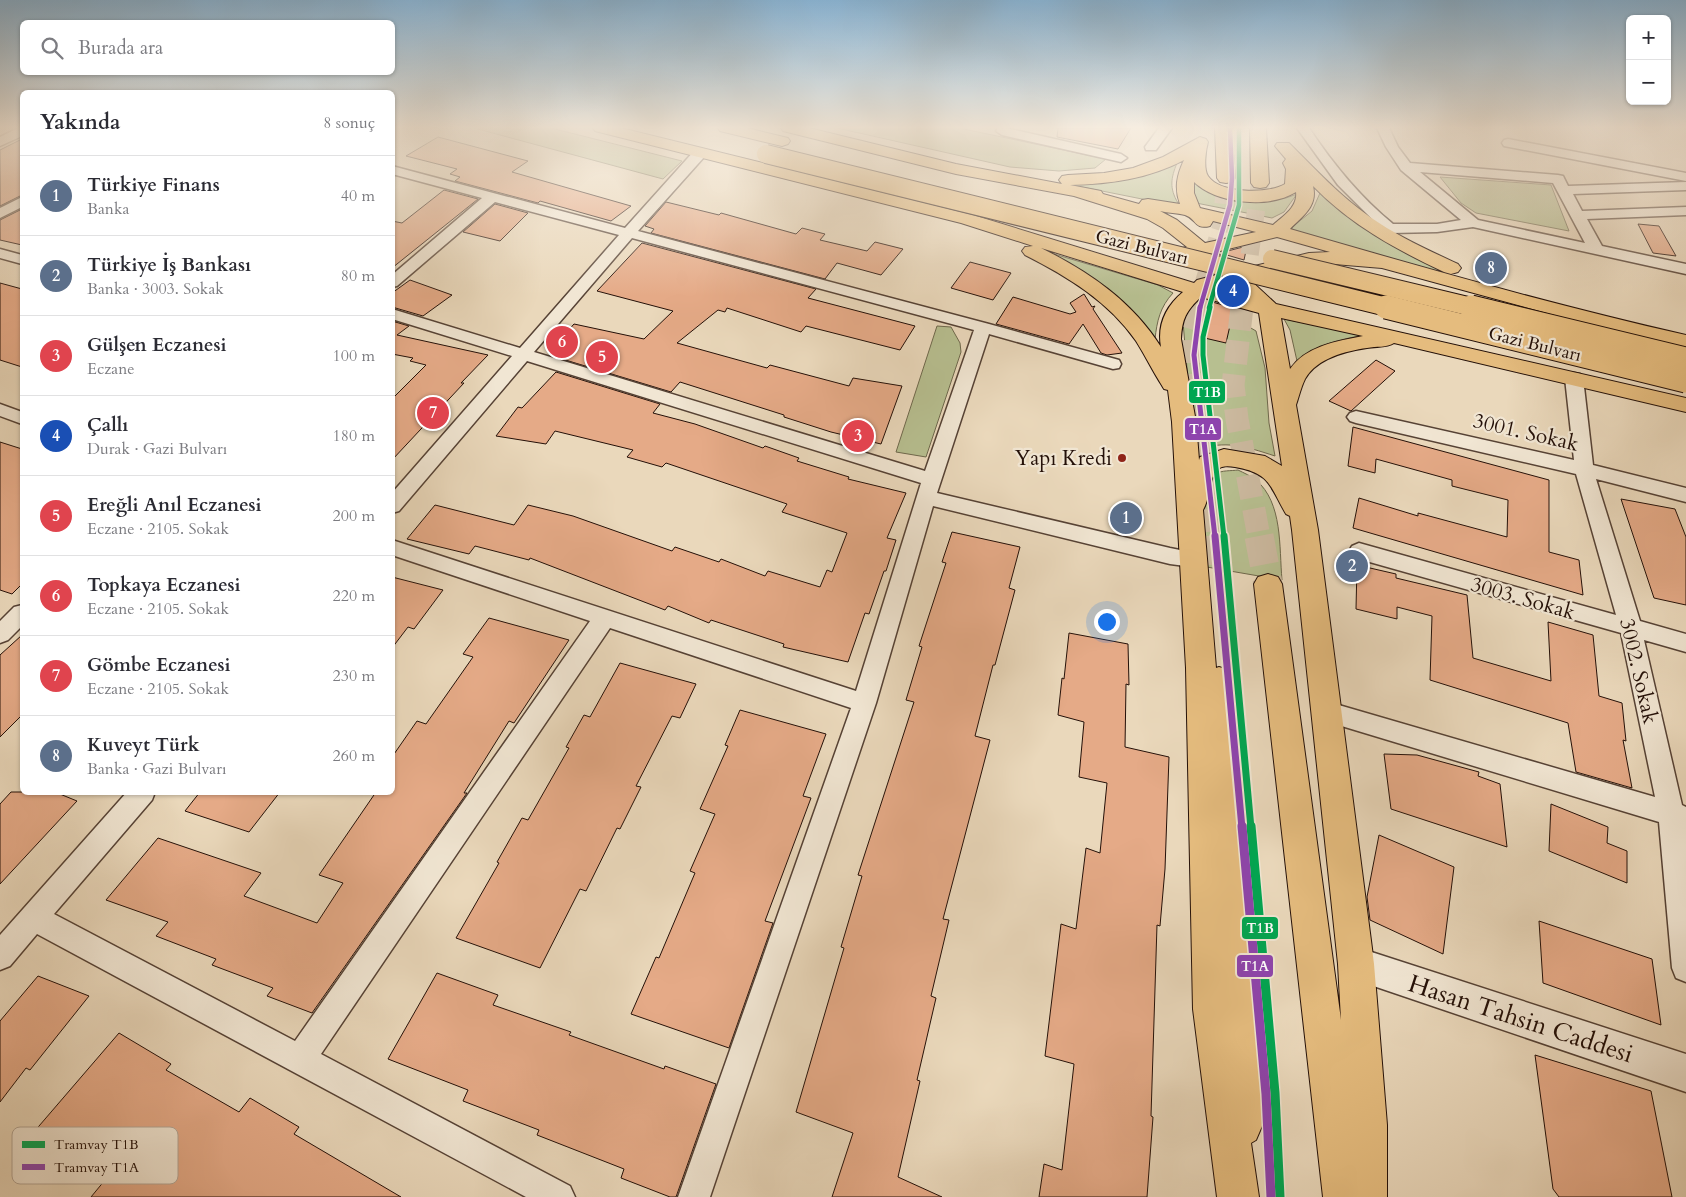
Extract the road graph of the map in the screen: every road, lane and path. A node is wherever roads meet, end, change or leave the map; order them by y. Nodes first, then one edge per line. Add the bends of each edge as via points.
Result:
1 (443, 184) edge
2 (672, 184) edge
3 (825, 184) edge
4 (887, 184) edge
5 (971, 184) edge
6 (1035, 184) edge
7 (1183, 184) edge
8 (1208, 184) edge
9 (1294, 184) edge
10 (1303, 184) edge
11 (1321, 184) edge
12 (1346, 184) edge
13 (1426, 184) edge
14 (1561, 184) edge
15 (1686, 186) edge
16 (1564, 190) junction
17 (1078, 192) junction
18 (492, 197) junction
19 (20, 202) edge
20 (1686, 211) edge
21 (1192, 212) junction
22 (0, 214) edge
23 (1578, 215) junction
24 (1093, 216) dead end
25 (967, 219) junction
26 (1122, 223) dead end
27 (1473, 223) junction
28 (1383, 228) junction
29 (1277, 231) junction
30 (629, 232) junction
31 (1229, 244) junction
32 (1201, 249) junction
33 (1596, 250) junction
34 (0, 254) edge
35 (1083, 254) junction
36 (20, 259) edge
37 (1382, 262) junction
38 (1266, 269) junction
39 (1686, 269) edge
40 (1235, 276) junction
41 (395, 280) edge
42 (1196, 290) junction
43 (1269, 309) junction
44 (395, 315) edge
45 (1598, 321) junction
46 (984, 327) junction
47 (1386, 334) junction
48 (1686, 341) edge
49 (1420, 342) junction
50 (525, 354) junction
51 (1686, 359) edge
52 (1113, 364) dead end
53 (1574, 378) junction
54 (1686, 381) edge
55 (1180, 398) junction
56 (1285, 404) junction
57 (1686, 406) edge
58 (0, 410) edge
59 (20, 417) edge
60 (1356, 417) dead end
61 (1584, 469) junction
62 (930, 489) junction
63 (1686, 495) edge
64 (395, 503) edge
65 (1190, 520) junction
66 (1305, 530) junction
67 (395, 548) edge
68 (1359, 551) dead end
69 (1202, 568) junction
70 (1268, 584) tunnel mouth
71 (605, 617) junction
72 (1631, 629) junction
73 (1686, 643) edge
74 (864, 703) junction
75 (1325, 711) junction
76 (140, 795) edge
77 (1678, 816) edge
78 (34, 918) junction
79 (0, 956) edge
80 (1356, 964) junction
81 (1686, 968) edge
82 (300, 1059) junction
83 (1686, 1072) edge
84 (558, 1197) edge
85 (694, 1197) edge
86 (1238, 1197) edge
87 (1242, 1197) edge
88 (1344, 1197) edge
89 (1366, 1197) edge

1 - 18 street
2 - 30 street
3 - 25 highway
4 - 54 highway, Gazi Bulvarı, bridge
5 - 24 highway, Gazi Bulvarı
6 - 17 highway
7 - 21 highway
8 - 9 highway via 1225,191 1261,196 1285,192
10 - 29 highway via 1306,194 1302,208
11 - 28 highway via 1331,195
12 - 28 street
13 - 27 street
14 - 16 street
15 - 16 street
16 - 23 street
17 - 21 highway
17 - 32 highway via 1153,215
18 - 30 street
18 - 41 street
19 - 22 street
20 - 23 street
21 - 29 highway
21 - 31 highway
23 - 33 street
25 - 35 highway
25 - 55 highway via 1040,254 1113,302 1144,337
26 - 51 highway, Gazi Bulvarı, bridge
27 - 28 street via 1437,228
27 - 33 street
28 - 45 highway via 1409,248 1458,272
29 - 31 highway
29 - 37 highway
30 - 46 street
30 - 50 street
31 - 32 highway
31 - 38 highway
32 - 35 highway via 1126,260
32 - 40 highway
33 - 39 street
34 - 36 street
35 - 42 highway
37 - 38 highway via 1309,258
37 - 45 highway
38 - 40 highway
38 - 47 highway via 1336,313
40 - 42 highway via 1204,284
40 - 43 highway
42 - 43 highway
42 - 55 highway via 1179,306 1171,326 1170,339
43 - 47 highway
43 - 56 highway
44 - 50 street
45 - 48 highway
46 - 52 street
46 - 62 street
47 - 49 highway
49 - 53 highway
49 - 56 highway via 1371,340 1316,355 1299,371 1288,389
50 - 62 street
50 - 64 street
53 - 57 highway
53 - 61 street, 3002. Sokak
55 - 65 highway
56 - 66 highway
58 - 59 street
60 - 61 street, 3001. Sokak
61 - 63 street, 3001. Sokak
61 - 72 street, 3002. Sokak
62 - 69 street via 1170,556
62 - 74 street
65 - 66 highway via 1202,476 1209,463 1224,457 1256,462 1276,473
65 - 69 highway
66 - 75 highway
67 - 71 street
68 - 72 street, 3003. Sokak
69 - 86 highway via 1201,668 1212,1009
69 - 87 highway via 1242,997
70 - 88 highway
71 - 74 street
71 - 82 street
72 - 73 street, 3003. Sokak
72 - 77 street, 3002. Sokak
74 - 85 street
75 - 77 street
75 - 80 highway
76 - 78 street
77 - 81 street, 3002. Sokak
78 - 79 street
78 - 82 street
80 - 83 street, Hasan Tahsin Caddesi
80 - 89 highway via 1367,1125
82 - 84 street

